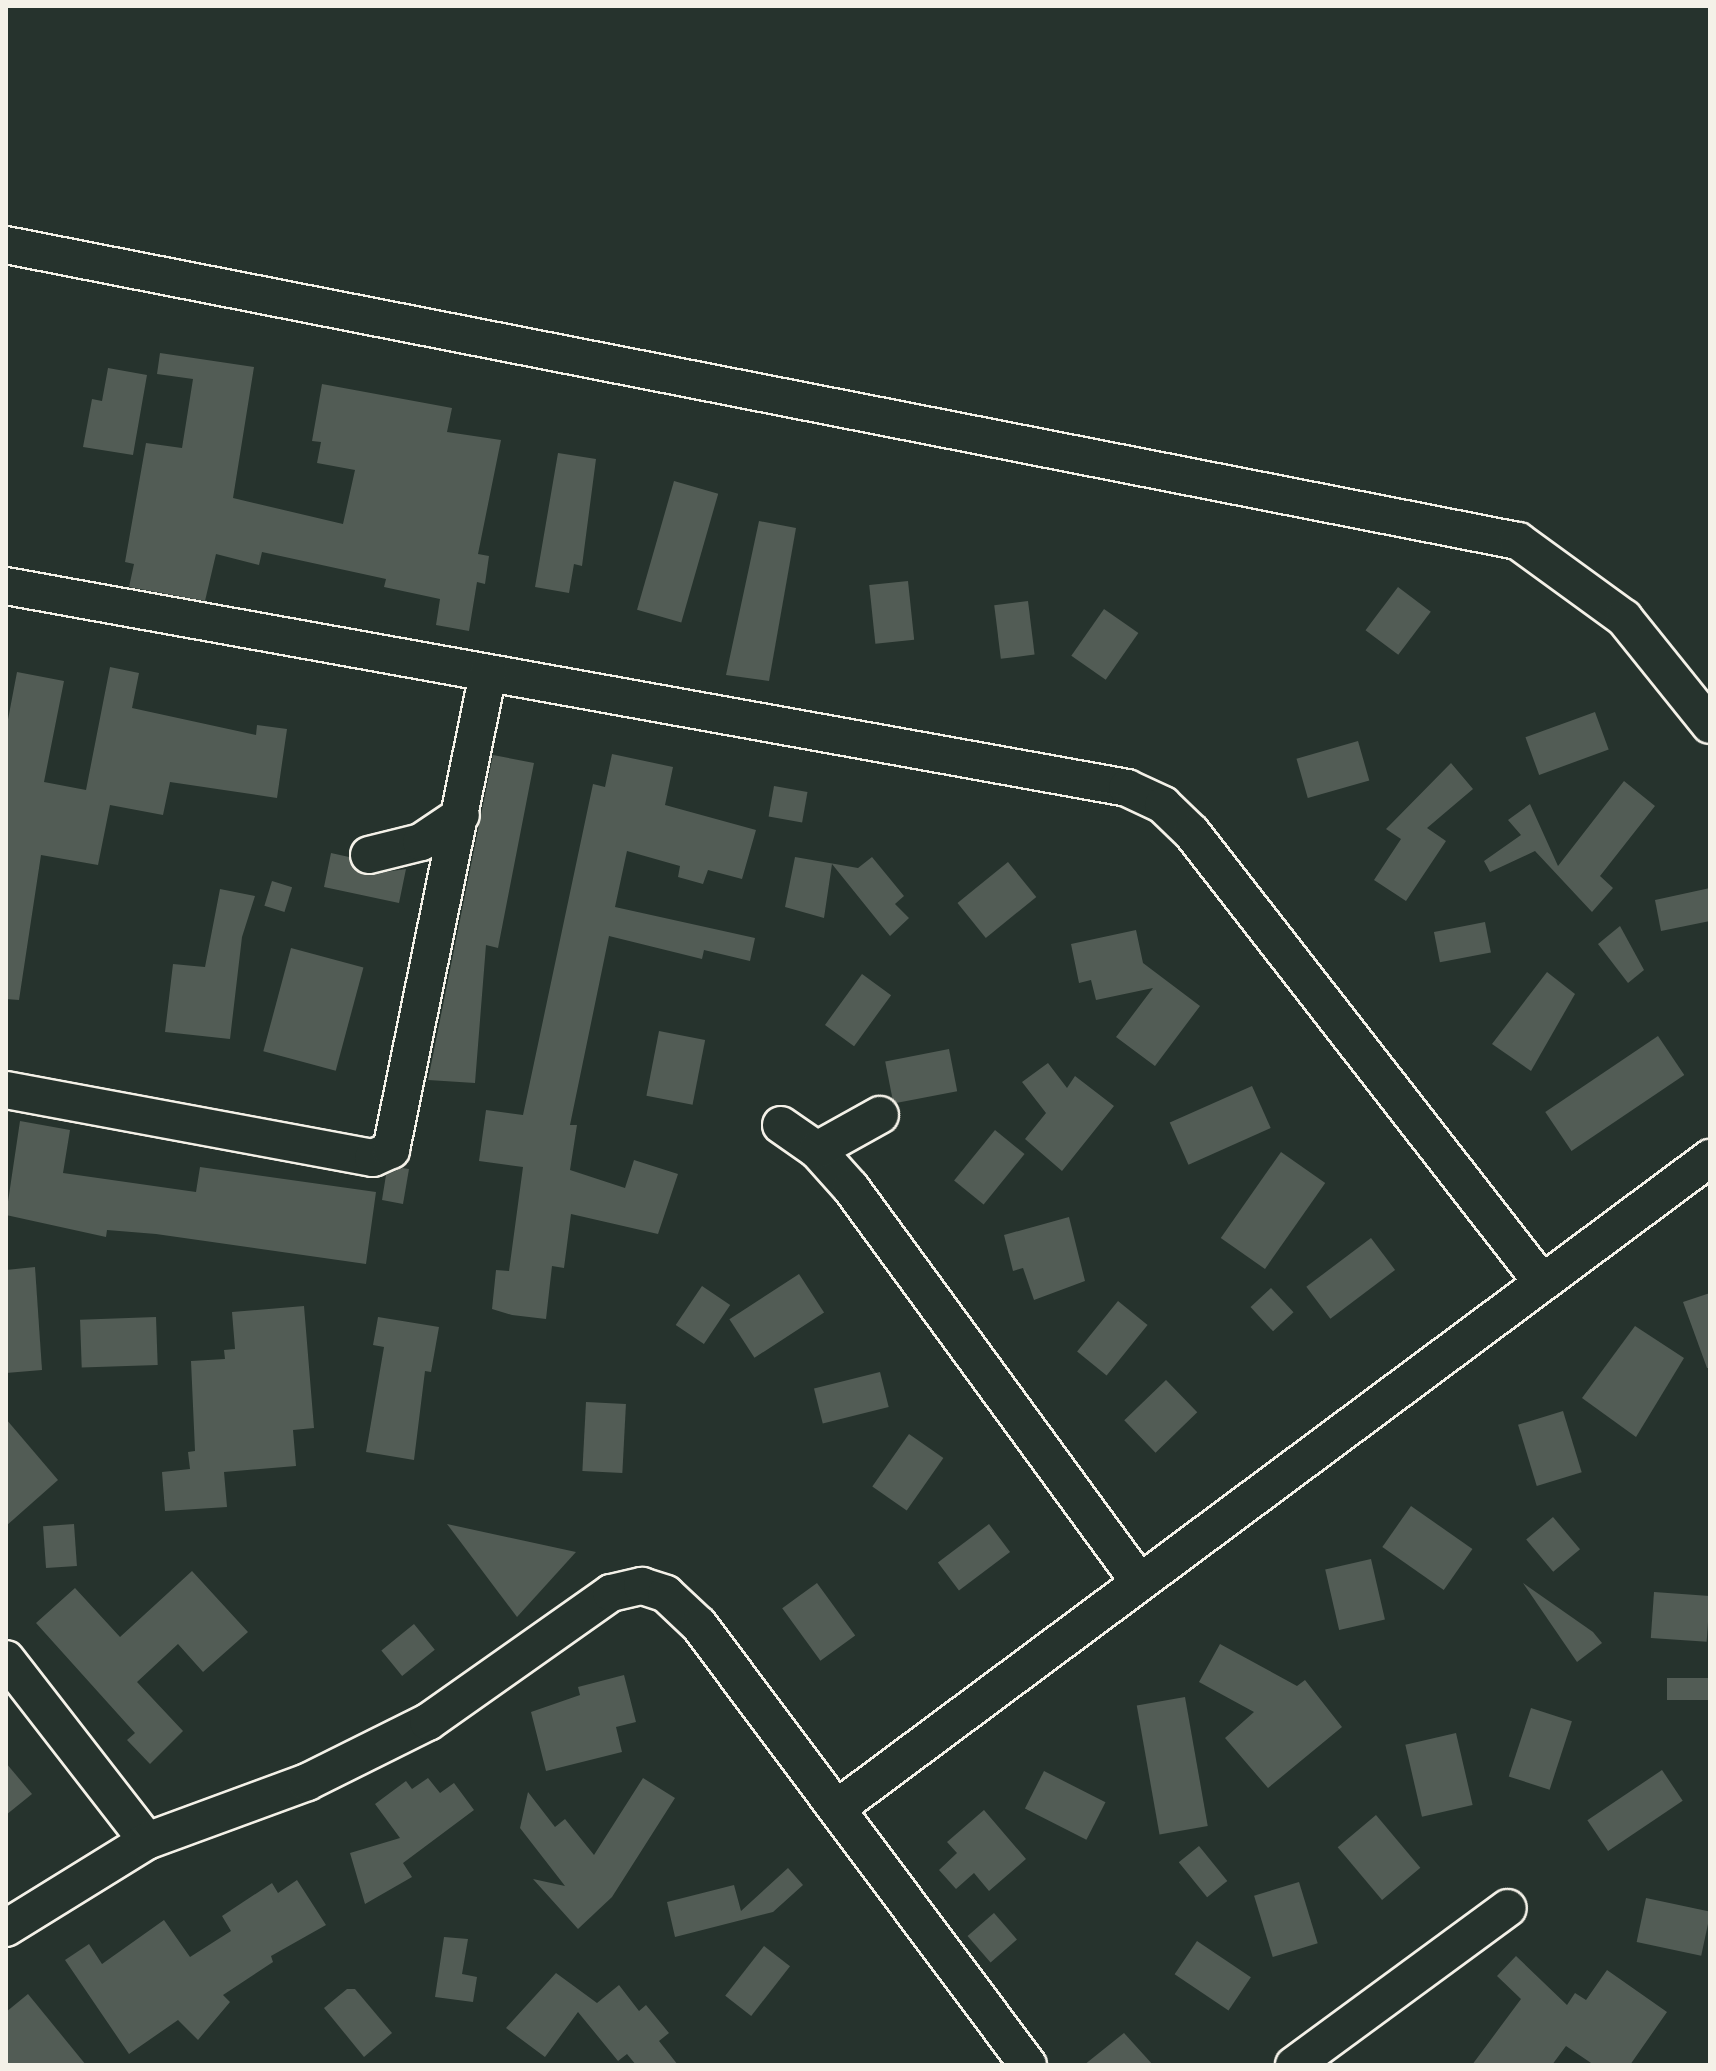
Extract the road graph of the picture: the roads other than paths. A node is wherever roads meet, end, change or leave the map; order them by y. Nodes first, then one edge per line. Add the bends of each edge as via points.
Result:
1 (6, 245) edge
2 (6, 586) edge
3 (488, 674) junction
4 (1710, 725) edge
5 (461, 815) junction
6 (369, 855) dead end
7 (6, 1090) edge
8 (880, 1115) dead end
9 (781, 1125) dead end
10 (817, 1150) junction
11 (1710, 1158) edge
12 (1541, 1281) junction
13 (1138, 1580) junction
14 (6, 1659) edge
15 (840, 1806) junction
16 (147, 1841) junction
17 (1508, 1908) dead end
18 (6, 1928) edge
19 (1028, 2065) edge
20 (1294, 2065) edge

1 - 4 street via 1518,541 1624,618
2 - 3 street
3 - 5 street
3 - 12 street via 1127,788 1163,805 1192,833
5 - 6 street via 421,842
5 - 7 street via 396,1141 382,1156
8 - 10 street
9 - 10 street
10 - 13 street
11 - 12 street
12 - 13 street
13 - 15 street
14 - 16 street
15 - 16 street via 685,1609 642,1586 611,1593 428,1722 361,1757
15 - 19 street
16 - 18 street
17 - 20 street

